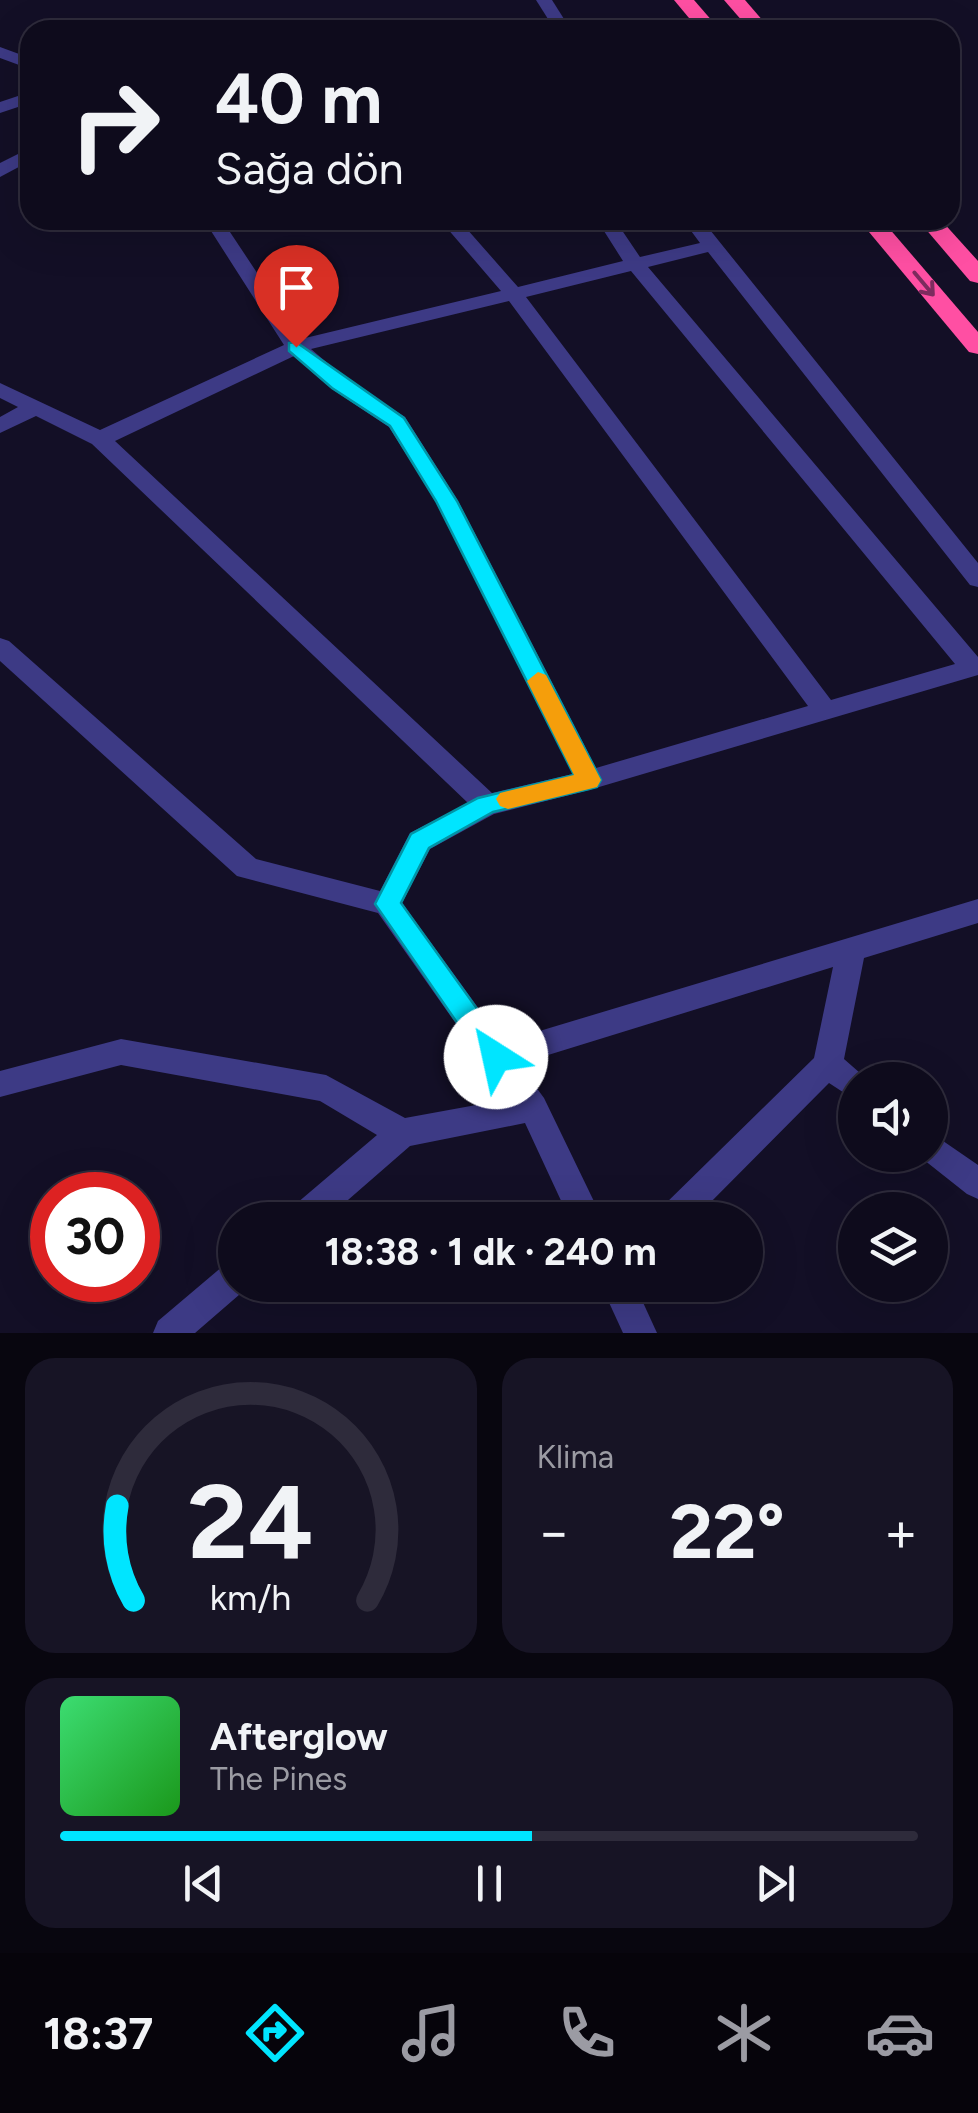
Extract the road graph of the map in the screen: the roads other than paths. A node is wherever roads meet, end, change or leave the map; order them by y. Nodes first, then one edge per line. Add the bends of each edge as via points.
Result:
1 (684, 0) edge
2 (734, 0) edge
3 (701, 20) edge
4 (752, 20) edge
5 (220, 230) edge
6 (458, 230) edge
7 (613, 230) edge
8 (699, 230) edge
9 (878, 230) edge
10 (938, 230) edge
11 (710, 246) junction
12 (636, 264) junction
13 (978, 276) edge
14 (514, 294) junction
15 (296, 347) junction
16 (978, 348) edge
17 (0, 390) edge
18 (34, 408) junction
19 (0, 426) edge
20 (100, 439) junction
21 (978, 578) edge
22 (0, 648) edge
23 (975, 666) edge
24 (826, 711) junction
25 (589, 780) junction
26 (487, 804) junction
27 (388, 904) junction
28 (978, 911) edge
29 (851, 950) junction
30 (496, 1057) junction
31 (828, 1064) junction
32 (838, 1072) edge
33 (0, 1084) edge
34 (533, 1108) junction
35 (402, 1133) junction
36 (948, 1160) edge
37 (978, 1184) edge
38 (322, 1202) edge
39 (577, 1202) edge
40 (689, 1202) edge
41 (218, 1292) edge
42 (626, 1302) edge
43 (170, 1333) edge
44 (640, 1333) edge

1 - 3 highway
2 - 4 highway
5 - 15 street
6 - 14 street
7 - 12 street
8 - 11 street
9 -> 16 highway
10 - 13 highway
11 - 12 street
11 - 21 street
12 - 14 street
12 - 23 street
14 - 15 street
14 - 24 street
15 - 20 street
15 - 25 street via 397,422 446,501
17 - 18 street
18 - 19 street
18 - 20 street
20 - 26 street
22 - 27 street via 248,868
23 - 24 street
24 - 25 street
25 - 26 street
26 - 27 street via 420,841
27 - 30 street
28 - 29 street
29 - 30 street
29 - 31 street
30 - 34 street
31 - 32 street
31 - 40 street
33 - 35 street via 122,1052 326,1089
34 - 35 street
34 - 39 street
35 - 38 street
36 - 37 street
41 - 43 street
42 - 44 street

